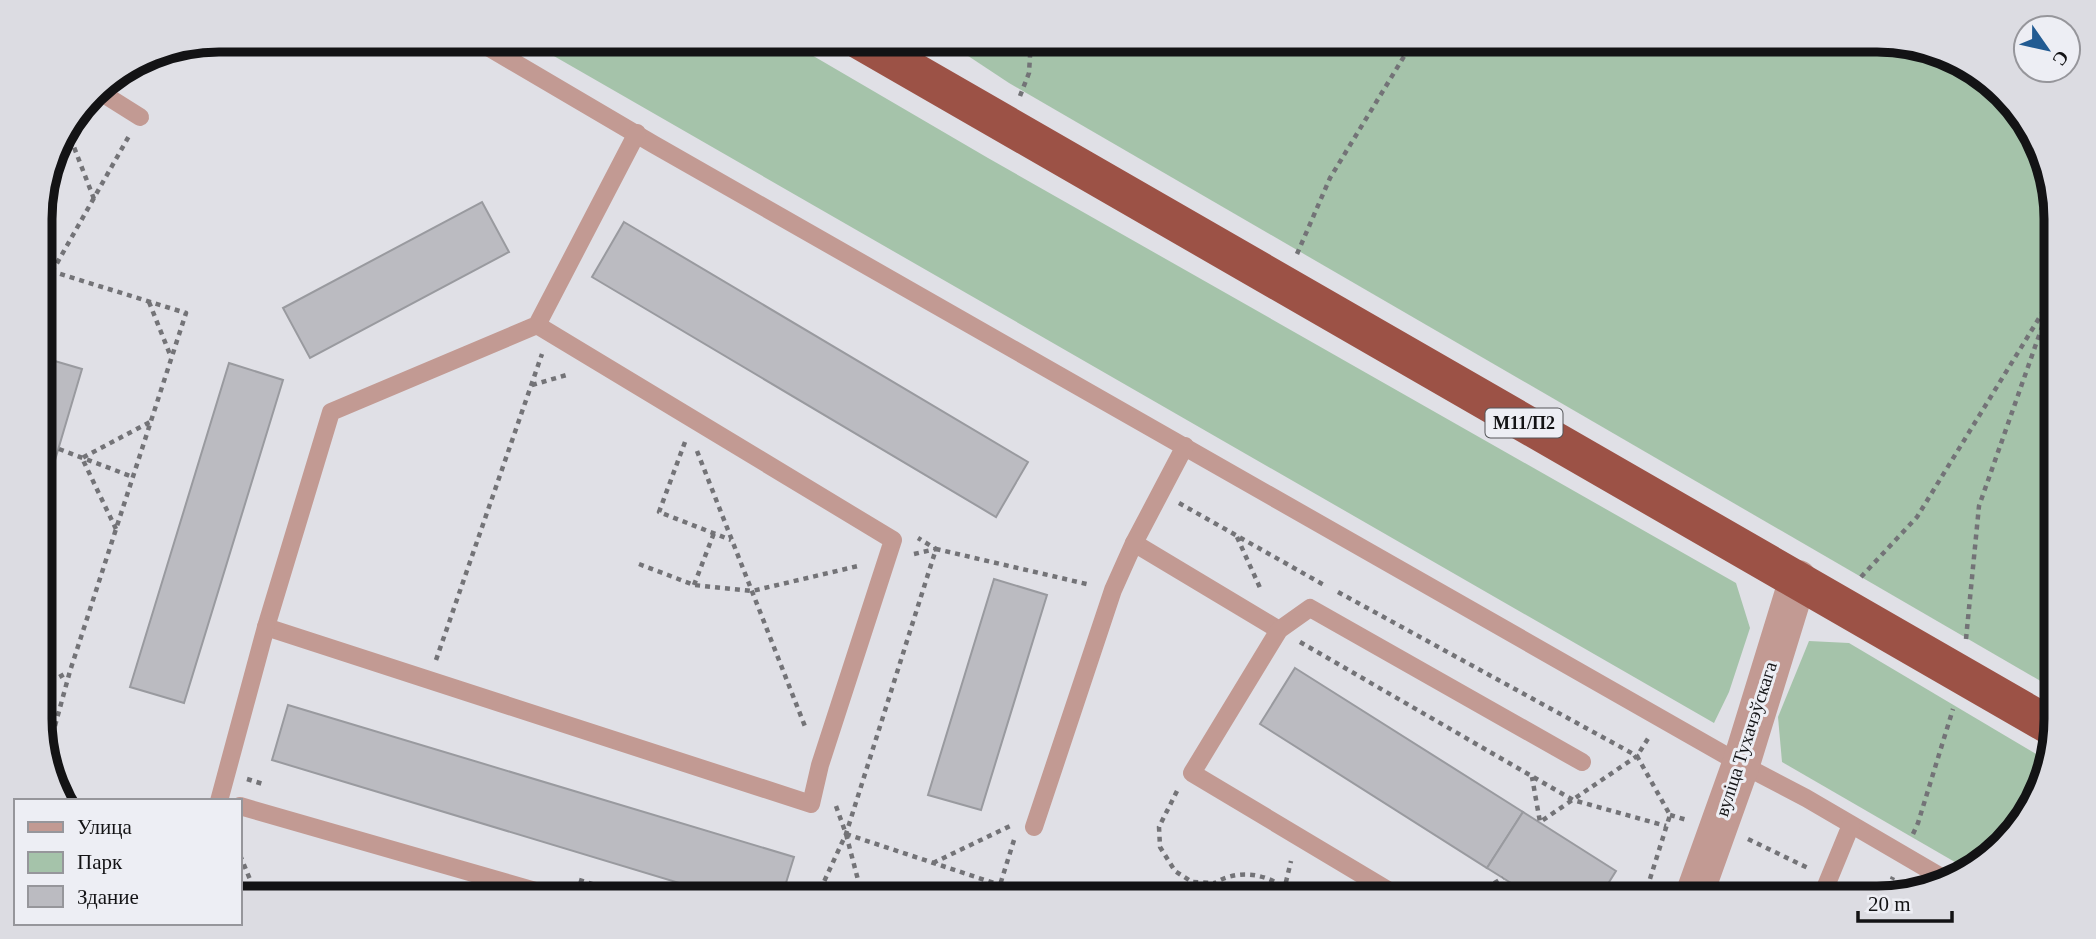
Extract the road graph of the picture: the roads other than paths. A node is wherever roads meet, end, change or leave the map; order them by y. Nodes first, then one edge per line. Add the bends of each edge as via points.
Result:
1 (498, 53) edge
2 (881, 53) edge
3 (107, 96) edge
4 (140, 117) road end
5 (637, 133) junction
6 (543, 329) junction
7 (1185, 446) junction
8 (1134, 543) junction
9 (1798, 579) junction
10 (266, 627) junction
11 (1279, 630) junction
12 (2044, 722) edge
13 (1582, 762) dead end
14 (1741, 764) junction
15 (220, 799) edge
16 (242, 807) edge
17 (1027, 824) road end
18 (1851, 825) junction
19 (1937, 875) edge
20 (518, 886) edge
21 (1381, 886) edge
22 (1697, 886) edge
23 (1825, 886) edge

1 - 5 lane
2 - 9 highway, М11/П2
3 - 4 lane
5 - 6 lane
5 - 7 lane
6 - 10 lane via 331,412
6 - 10 lane via 686,422 894,540 811,804
7 - 8 lane
7 - 14 lane
8 - 11 lane
8 - 17 lane
9 - 12 highway, М11/П2
9 - 14 street, вуліца Тухачэўскага
10 - 15 lane
11 - 13 lane via 1310,608
11 - 21 lane via 1192,774
14 - 18 lane
14 - 22 street, вуліца Тухачэўскага
16 - 20 lane
18 - 19 lane
18 - 23 lane

